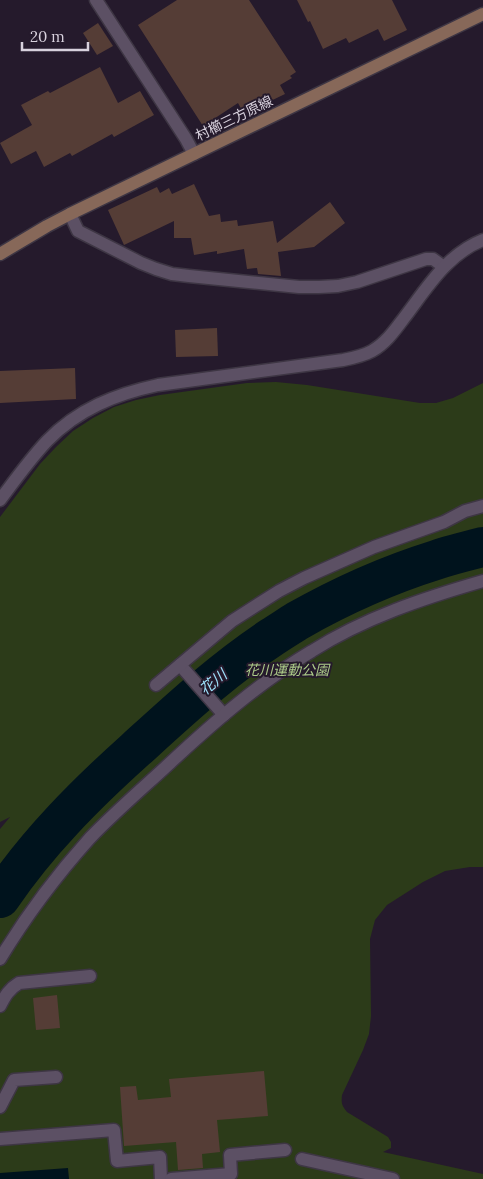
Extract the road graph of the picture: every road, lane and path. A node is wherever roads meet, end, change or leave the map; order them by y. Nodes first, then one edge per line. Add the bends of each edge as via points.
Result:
1 (96, 0) edge
2 (483, 14) edge
3 (194, 154) junction
4 (70, 214) junction
5 (483, 240) edge
6 (0, 254) edge
7 (444, 267) junction
8 (0, 500) edge
9 (483, 506) edge
10 (483, 581) edge
11 (183, 668) junction
12 (156, 686) dead end
13 (221, 712) junction
14 (0, 959) edge
15 (90, 976) dead end
16 (0, 1006) edge
17 (56, 1077) dead end
18 (5, 1086) edge
19 (0, 1107) edge
20 (0, 1139) edge
21 (285, 1150) dead end
22 (302, 1159) dead end
23 (161, 1179) edge
24 (172, 1179) edge
25 (393, 1179) edge

1 - 3 street
2 - 3 main road, 村櫛三方原線
3 - 4 main road, 村櫛三方原線
4 - 6 main road, 村櫛三方原線
4 - 7 street via 78,231 141,263 164,272 189,276 319,287 357,282 426,259 433,259
5 - 7 street via 464,249
7 - 8 street via 394,331 371,351 343,360 158,385 110,398 74,418 49,439
9 - 11 street via 374,547 279,591 232,621
10 - 13 street via 399,608 355,627 313,650
11 - 12 street
11 - 13 street
13 - 14 street via 91,837 36,904
15 - 16 street via 19,983 6,993
17 - 18 street via 14,1080
18 - 19 street
20 - 23 street via 114,1130 117,1161 160,1157
21 - 24 street via 230,1154 231,1174
22 - 25 street

